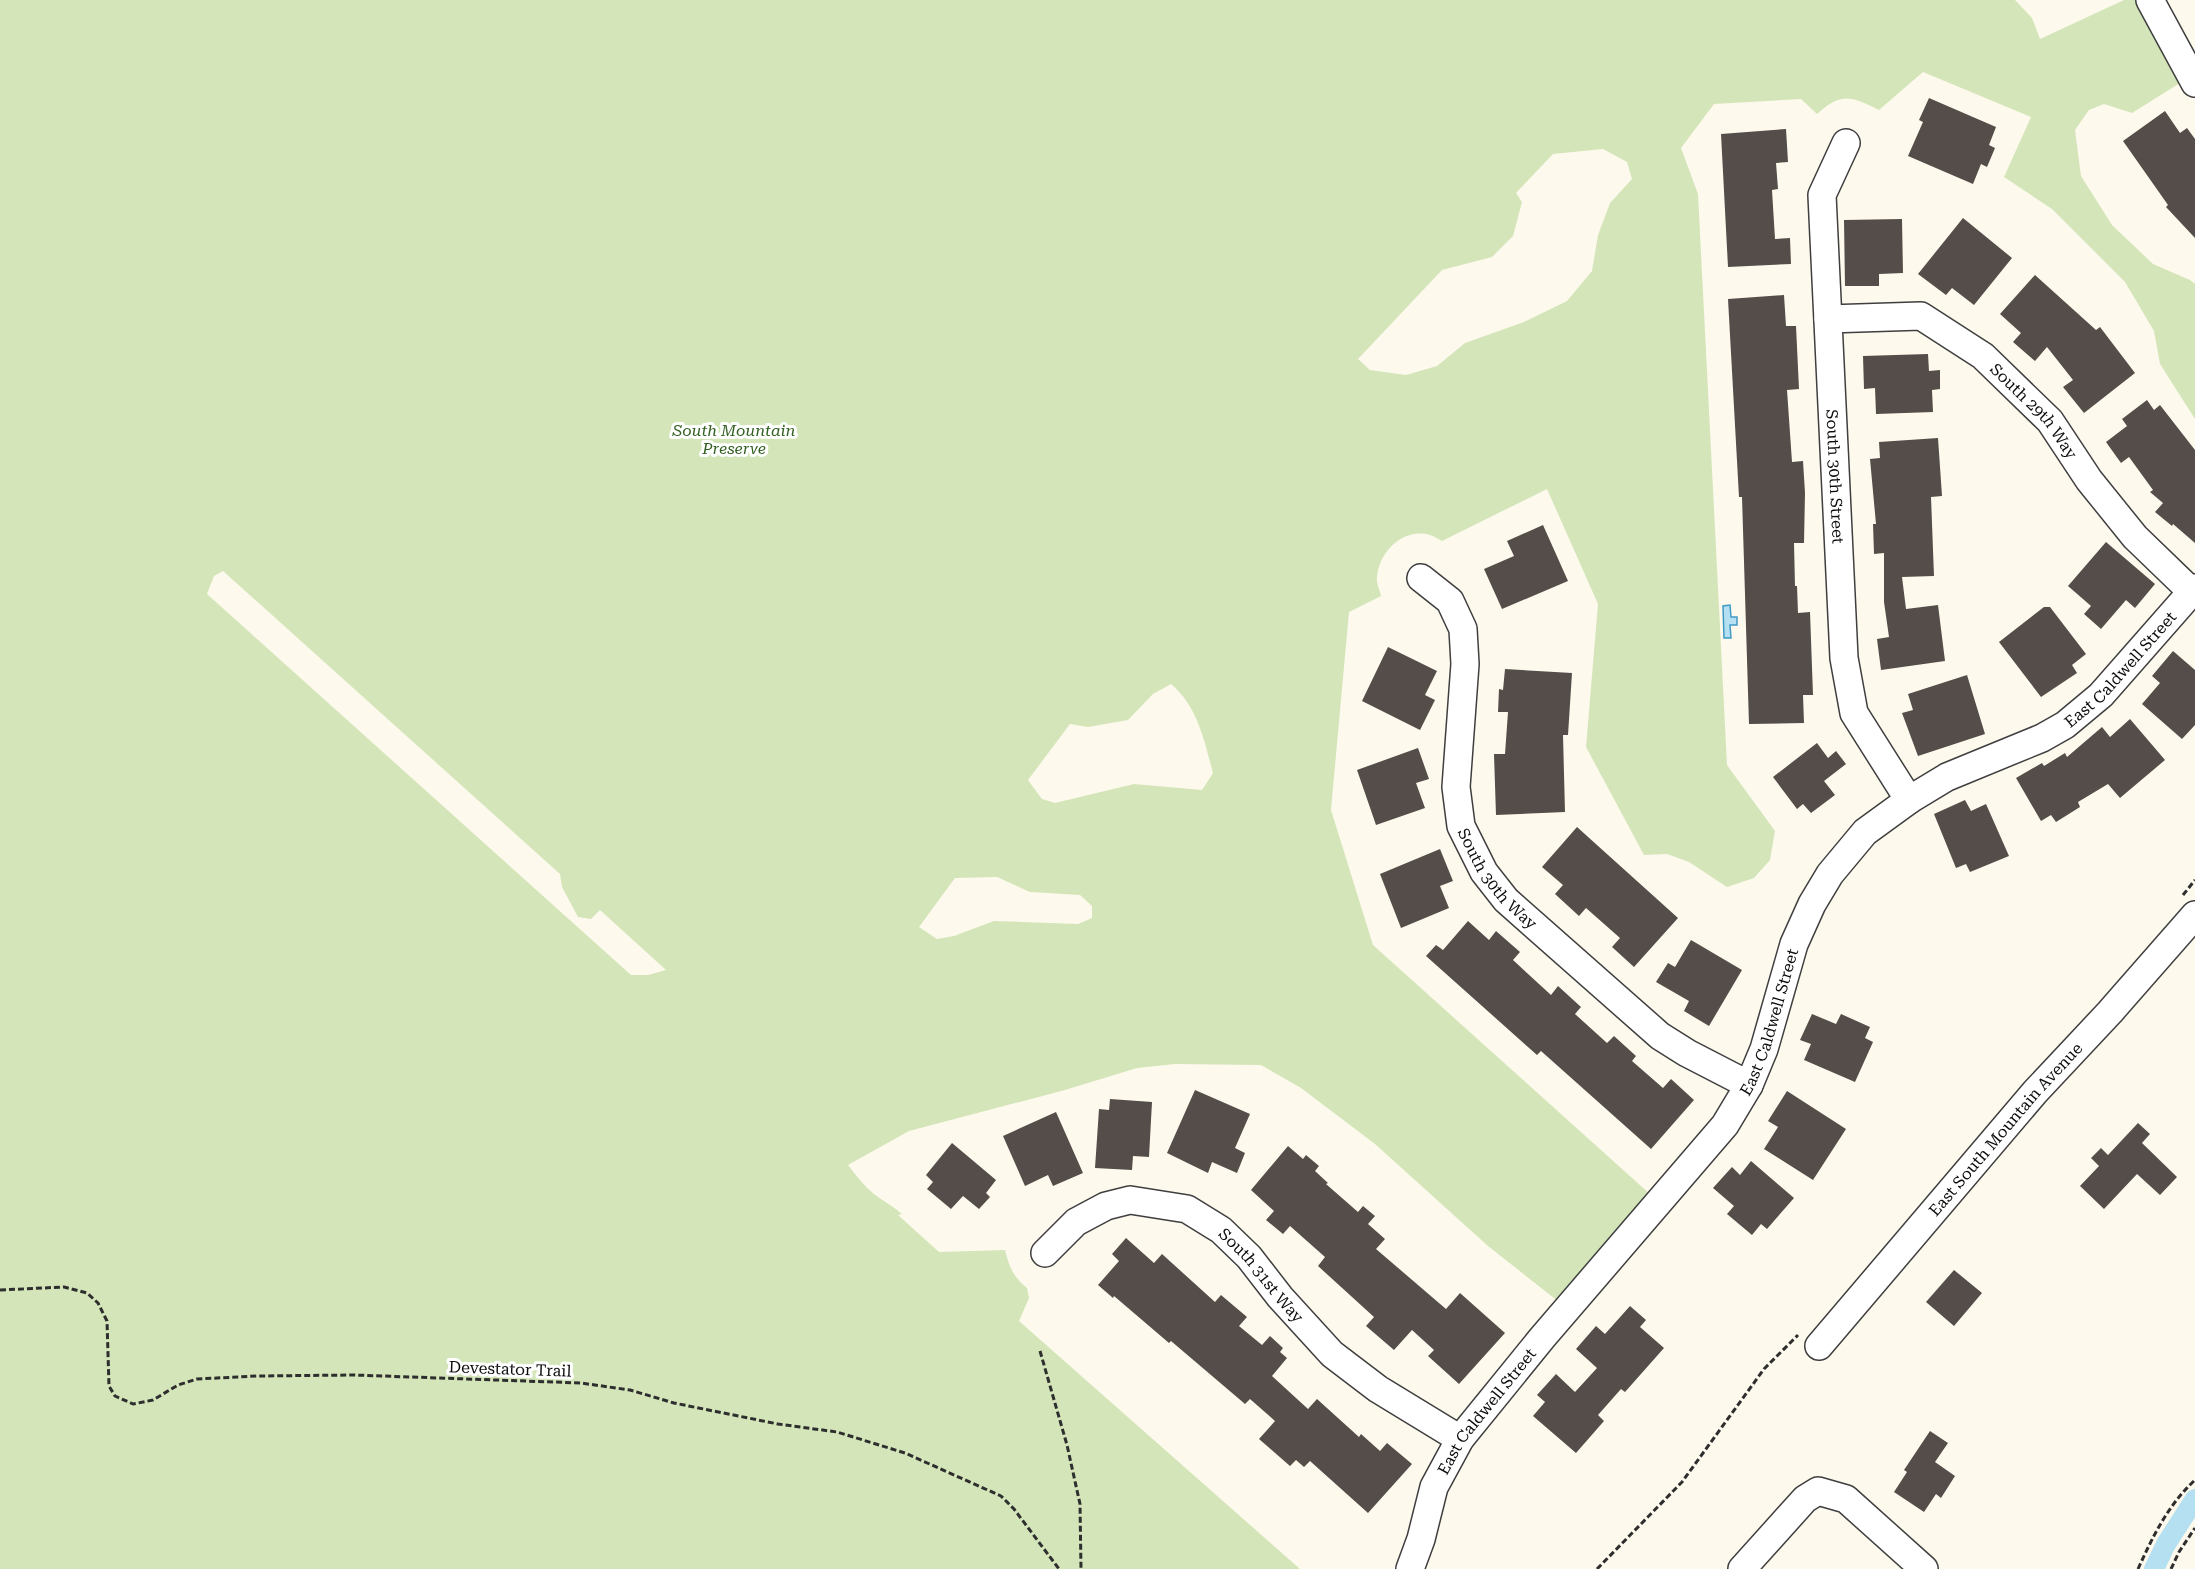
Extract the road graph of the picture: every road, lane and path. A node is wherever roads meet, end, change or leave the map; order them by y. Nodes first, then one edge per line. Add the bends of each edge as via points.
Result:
1 (2150, 0) edge
2 (2195, 83) edge
3 (1846, 143) dead end
4 (1828, 319) junction
5 (1421, 578) dead end
6 (2193, 590) edge
7 (1909, 800) junction
8 (2195, 915) edge
9 (1749, 1085) junction
10 (1045, 1253) dead end
11 (0, 1290) edge
12 (1820, 1346) dead end
13 (1040, 1352) dead end
14 (1460, 1438) junction
15 (2195, 1480) edge
16 (2195, 1528) edge
17 (1420, 1539) junction
18 (1059, 1569) edge
19 (1081, 1569) edge
20 (1410, 1569) edge
21 (1432, 1569) edge
22 (1742, 1569) edge
23 (1924, 1569) edge
24 (2138, 1569) edge
25 (2171, 1569) edge

1 - 2 street
3 - 4 street, South 30th Street via 1822,195
4 - 6 street, South 29th Way via 1921,316 1983,356 2050,421 2089,480 2135,537
4 - 7 street, South 30th Street via 1844,658 1854,714
5 - 9 street, South 30th Way via 1449,601 1463,629 1465,664 1456,787 1461,826 1484,872 1506,900 1660,1036
6 - 7 street, East Caldwell Street via 2101,695 2065,725 1947,777
7 - 9 street, East Caldwell Street via 1865,832 1830,874 1812,904 1794,944 1764,1049
8 - 12 street, East South Mountain Avenue via 2035,1092
9 - 14 street, East Caldwell Street via 1725,1125
10 - 14 street, South 31st Way via 1076,1222 1106,1206 1130,1200 1186,1209 1221,1230 1249,1257 1332,1354 1378,1389
11 - 18 path, Devestator Trail via 64,1287 87,1293 98,1303 107,1321 109,1386 115,1396 133,1404 153,1400 197,1379 256,1376 354,1375 581,1383 630,1390 778,1424 837,1432 905,1453 1001,1496
13 - 19 path via 1080,1504
14 - 17 street, East Caldwell Street via 1434,1487
15 - 24 path via 2155,1531
16 - 25 path
17 - 20 street, East Caldwell Street
17 - 21 street
22 - 23 street via 1805,1499 1818,1491 1846,1499

